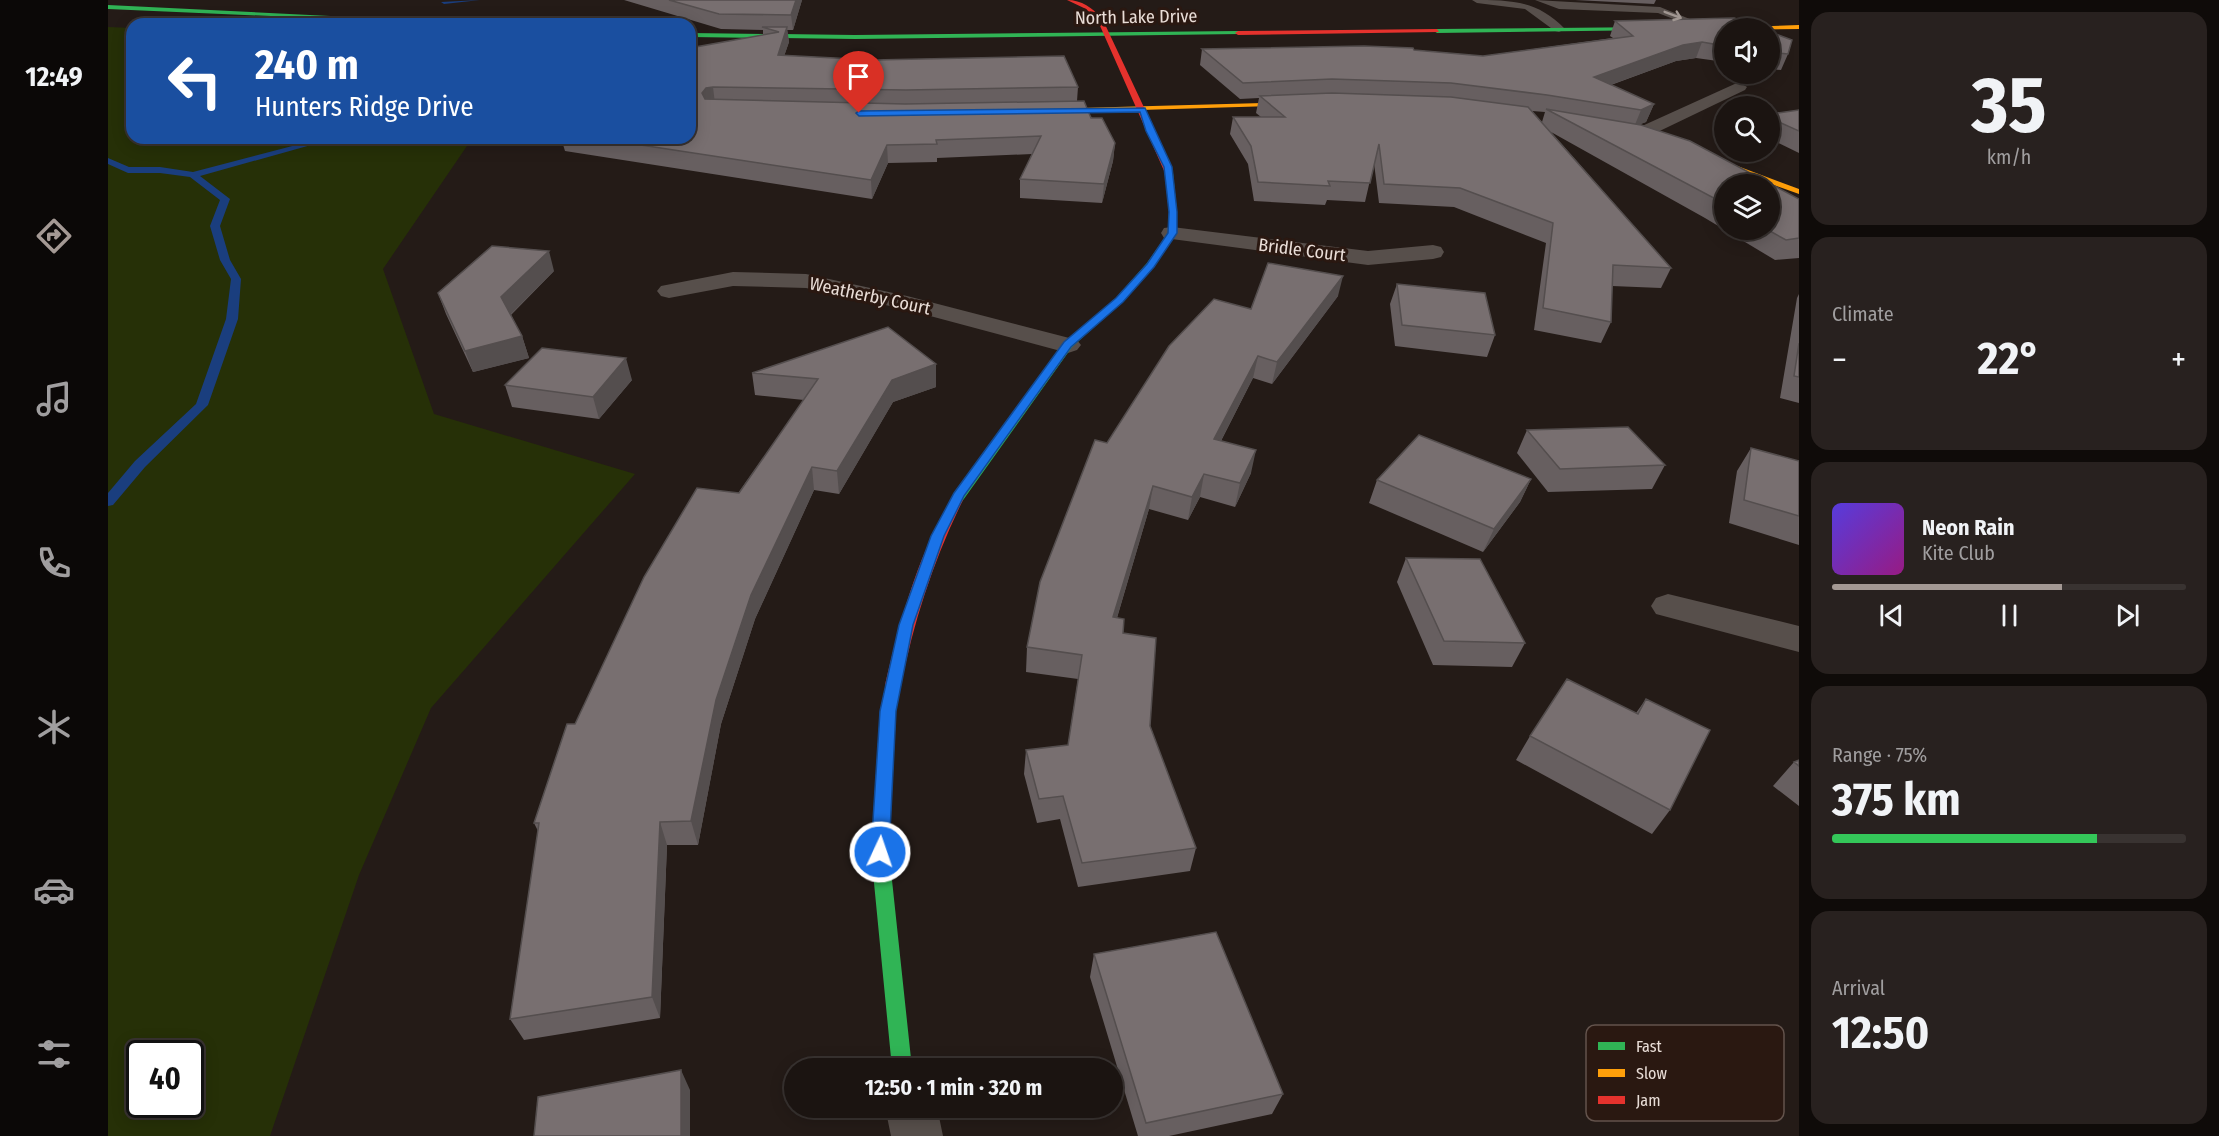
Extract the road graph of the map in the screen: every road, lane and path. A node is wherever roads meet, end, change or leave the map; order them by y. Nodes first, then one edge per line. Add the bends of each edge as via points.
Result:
1 (1070, 0) edge
2 (1477, 0) edge
3 (1537, 4) edge
4 (108, 7) edge
5 (331, 18) edge
6 (1799, 27) edge
7 (1706, 28) junction
8 (1559, 29) junction
9 (696, 35) edge
10 (1105, 35) junction
11 (1739, 87) dead end
12 (1316, 104) edge
13 (1143, 110) junction
14 (1024, 111) edge
15 (1632, 134) joint
16 (1656, 141) edge
17 (1695, 154) edge
18 (1799, 192) edge
19 (1172, 233) junction
20 (1433, 252) dead end
21 (669, 291) dead end
22 (1068, 345) junction
23 (1668, 606) dead end
24 (1799, 639) edge
25 (901, 1058) edge
26 (913, 1118) edge
27 (917, 1136) edge

1 - 10 street via 1094,13
2 - 3 lane
3 -> 7 lane via 1660,10
3 - 8 lane
4 - 5 street
6 - 7 street, North Lake Drive
7 - 8 street, North Lake Drive
8 - 10 street, North Lake Drive
9 - 10 street, North Lake Drive
10 - 13 street
11 - 15 street
12 - 13 street
13 - 14 street
13 - 19 street via 1168,167
15 - 16 street
17 - 18 street
19 - 20 street, Bridle Court via 1368,258
19 - 22 street via 1119,300
21 - 22 street, Weatherby Court via 733,279 806,281
22 - 25 street via 958,496 938,536 906,625 888,711 880,852
23 - 24 street
26 - 27 street

